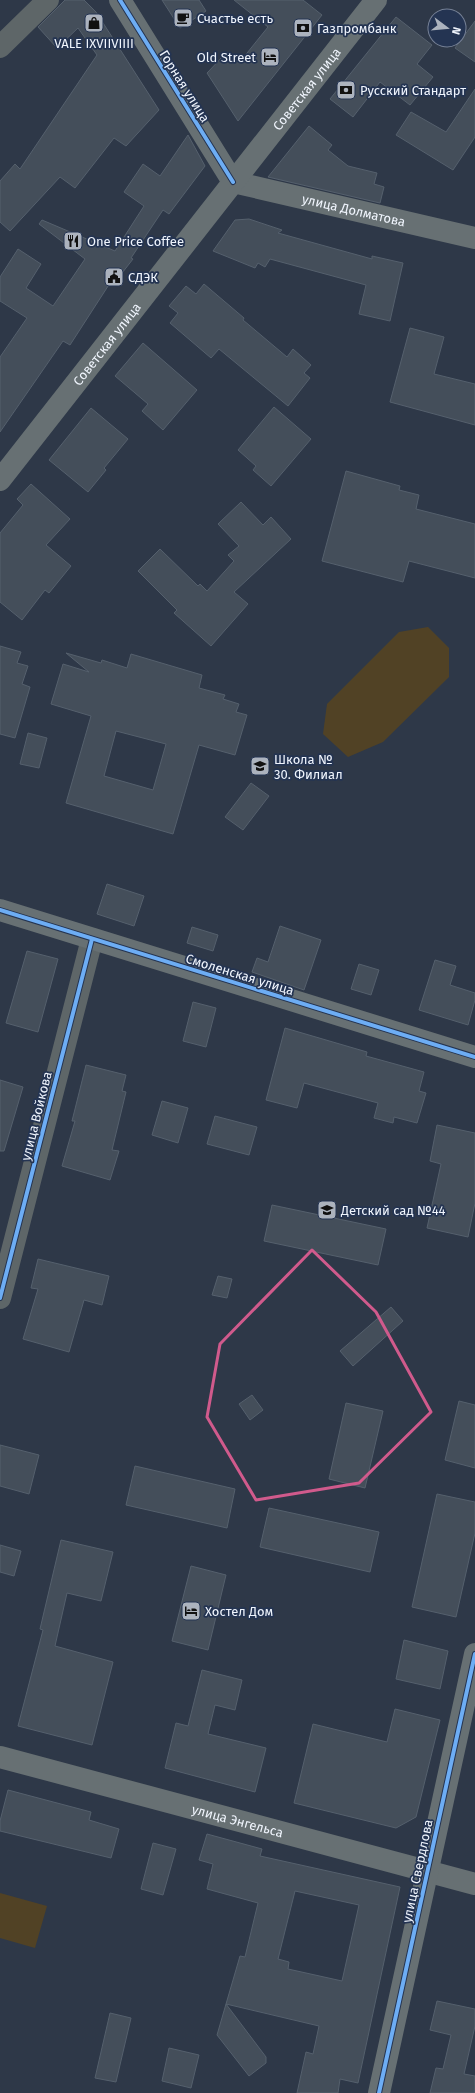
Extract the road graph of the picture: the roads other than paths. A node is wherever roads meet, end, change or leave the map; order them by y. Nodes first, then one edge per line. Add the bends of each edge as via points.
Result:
1 (48, 0) edge
2 (120, 0) edge
3 (376, 0) edge
4 (0, 48) edge
5 (233, 182) junction
6 (475, 238) edge
7 (0, 480) edge
8 (0, 910) edge
9 (92, 939) junction
10 (475, 1057) edge
11 (0, 1298) edge
12 (475, 1654) edge
13 (0, 1757) edge
14 (427, 1872) junction
15 (475, 1884) edge
16 (379, 2093) edge

1 - 4 street
2 - 5 main road, Горная улица
3 - 5 main road, Советская улица
5 - 6 main road, улица Долматова
5 - 7 main road, Советская улица
8 - 9 main road, Смоленская улица
9 - 10 main road, Смоленская улица
9 - 11 street, улица Войкова
12 - 14 main road, улица Свердлова
13 - 14 main road, улица Энгельса
14 - 15 main road, улица Энгельса
14 - 16 main road, улица Свердлова

